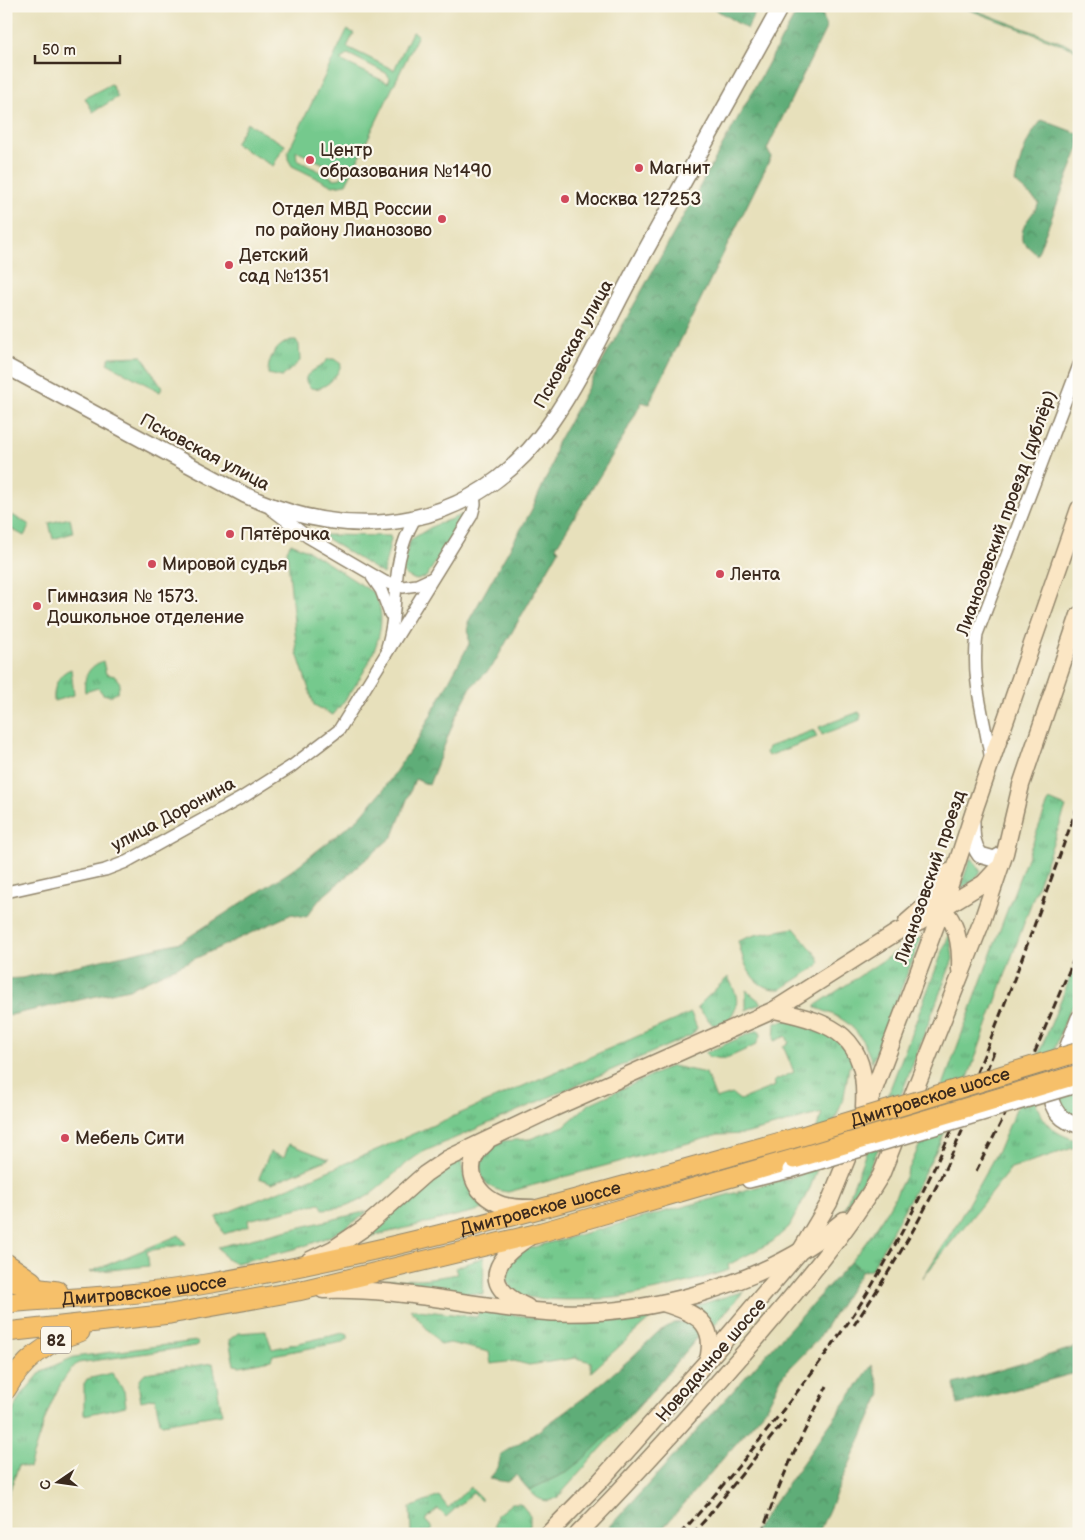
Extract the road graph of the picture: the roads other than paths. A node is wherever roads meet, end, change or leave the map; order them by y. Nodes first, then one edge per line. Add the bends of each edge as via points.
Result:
1 (781, 6) edge
2 (1079, 365) edge
3 (6, 366) edge
4 (474, 494) junction
5 (267, 506) junction
6 (1079, 510) edge
7 (414, 520) junction
8 (371, 575) junction
9 (432, 578) junction
10 (394, 585) junction
11 (1079, 615) edge
12 (391, 623) junction
13 (383, 660) junction
14 (991, 762) junction
15 (972, 818) junction
16 (1004, 856) junction
17 (958, 858) junction
18 (6, 892) edge
19 (923, 908) junction
20 (942, 909) junction
21 (897, 932) junction
22 (960, 975) junction
23 (774, 1010) junction
24 (1079, 1018) edge
25 (1079, 1052) edge
26 (1079, 1074) edge
27 (1079, 1084) edge
28 (863, 1119) junction
29 (1079, 1125) edge
30 (498, 1133) junction
31 (792, 1165) junction
32 (864, 1204) junction
33 (540, 1209) junction
34 (535, 1234) junction
35 (801, 1250) junction
36 (6, 1263) edge
37 (816, 1266) junction
38 (293, 1268) junction
39 (6, 1280) edge
40 (53, 1291) junction
41 (298, 1291) junction
42 (96, 1296) junction
43 (6, 1303) edge
44 (663, 1303) junction
45 (535, 1311) junction
46 (124, 1320) junction
47 (6, 1332) edge
48 (708, 1360) junction
49 (6, 1390) edge
50 (548, 1534) edge
51 (578, 1534) edge

1 - 4 street, Псковская улица via 575,385 520,461
2 - 14 street, Лианозовский проезд (дублёр) via 977,634 974,659 976,694
3 - 5 street, Псковская улица
4 - 7 street, Псковская улица
4 - 9 street via 472,514
5 - 7 street, Псковская улица via 327,521 384,523
5 - 8 street via 308,537
6 - 14 main road, Лианозовский проезд
7 - 10 street via 404,538
8 - 10 street
8 - 12 street via 386,601
9 - 10 street via 417,585
9 - 13 street
10 - 12 street
11 - 16 main road via 1021,785
12 - 13 street
13 - 18 street, улица Доронина via 339,730 292,766 243,797 126,862 105,870
14 - 15 main road, Лианозовский проезд
15 - 16 street via 974,847 980,855 994,860
15 - 17 main road, Лианозовский проезд
16 - 20 main road via 984,883
16 - 22 main road
17 - 19 main road
17 - 20 main road, Лианозовский проезд
19 - 20 main road via 937,905
19 - 21 main road
20 - 21 main road
20 - 22 main road via 949,916 958,943
20 - 28 main road, Лианозовский проезд
21 - 23 main road
22 - 32 main road via 900,1130 881,1175
23 - 28 main road via 822,1022 844,1036 856,1053 862,1070
23 - 30 main road
24 - 29 street via 1050,1092 1050,1100 1064,1121
25 - 33 main road, Дмитровское шоссе, bridge via 802,1136
26 - 31 main road, Дмитровское шоссе, bridge
27 - 31 street, bridge
28 - 35 main road, Лианозовский проезд via 829,1203
30 - 33 main road via 473,1157 471,1168 481,1193 503,1206
30 - 38 main road via 447,1159 425,1174 364,1228 333,1249
31 - 34 main road, Дмитровское шоссе via 696,1188
32 - 35 main road via 830,1232
32 - 37 main road, Новодачное шоссе
33 - 38 main road, Дмитровское шоссе
34 - 41 main road, Дмитровское шоссе
34 - 45 main road via 506,1253 498,1266 497,1277 505,1294
35 - 37 main road via 815,1254
35 - 44 main road via 744,1278
35 - 48 main road, Новодачное шоссе
36 - 40 main road
37 - 51 main road, Новодачное шоссе via 693,1412
38 - 42 main road, Дмитровское шоссе via 194,1286
39 - 40 main road
40 - 42 main road
41 - 45 main road via 354,1290
41 - 46 main road, Дмитровское шоссе
42 - 43 main road, Дмитровское шоссе
44 - 45 main road via 590,1312
44 - 48 main road via 694,1314 704,1324 712,1346
46 - 47 main road, Дмитровское шоссе
46 - 49 main road, 82 via 51,1342 13,1378
48 - 50 main road, Новодачное шоссе

